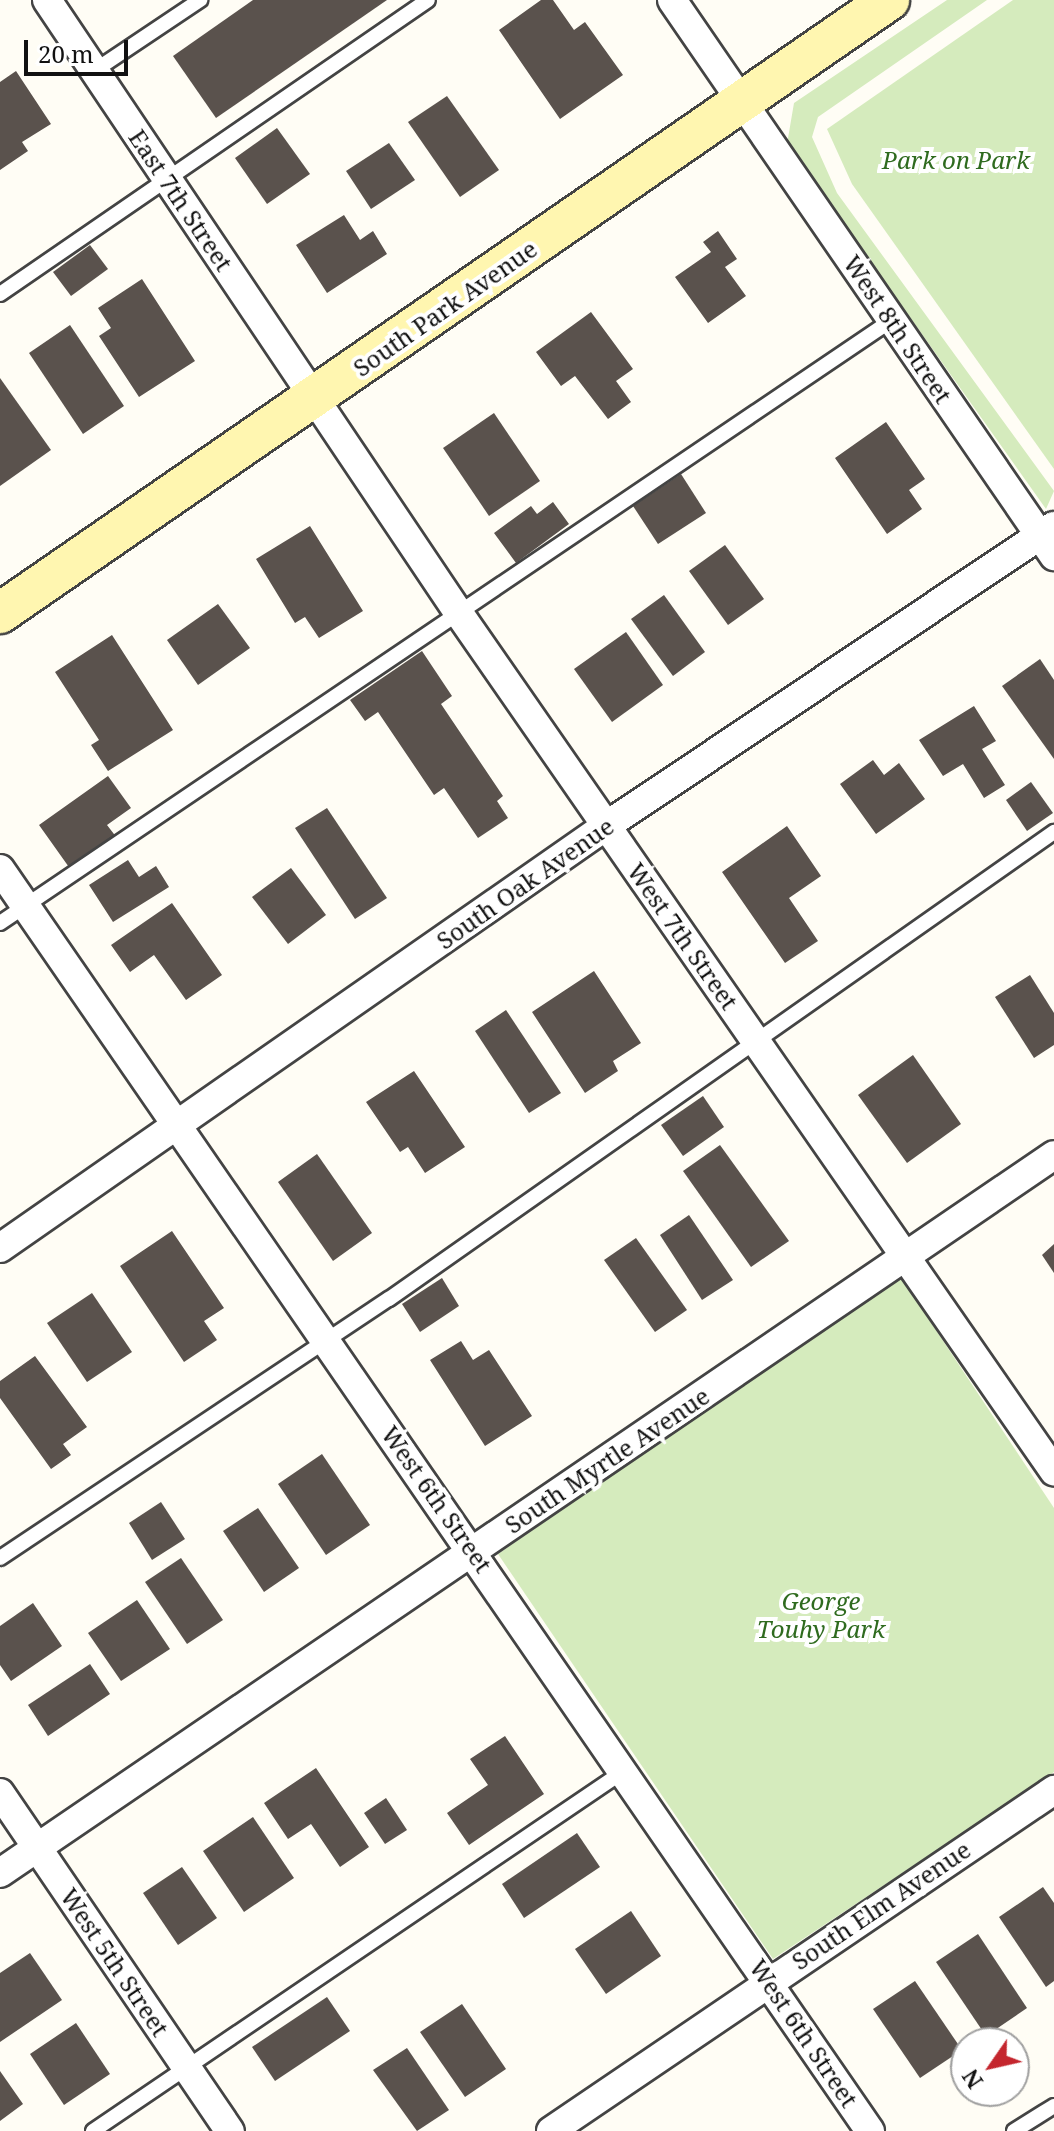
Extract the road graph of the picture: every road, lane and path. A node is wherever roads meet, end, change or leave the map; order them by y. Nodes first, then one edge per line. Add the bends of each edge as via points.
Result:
1 (47, 0) edge
2 (200, 0) edge
3 (428, 0) edge
4 (672, 0) edge
5 (889, 0) edge
6 (94, 71) junction
7 (742, 102) junction
8 (167, 180) junction
9 (0, 294) edge
10 (892, 320) junction
11 (315, 399) junction
12 (1049, 539) edge
13 (3, 604) edge
14 (458, 612) junction
15 (606, 826) junction
16 (1054, 832) edge
17 (0, 869) edge
18 (25, 906) junction
19 (0, 923) edge
20 (756, 1038) junction
21 (178, 1129) junction
22 (1054, 1155) edge
23 (0, 1248) edge
24 (909, 1255) junction
25 (325, 1340) junction
26 (1054, 1471) edge
27 (474, 1551) junction
28 (0, 1558) edge
29 (625, 1771) junction
30 (1054, 1790) edge
31 (0, 1793) edge
32 (37, 1847) junction
33 (0, 1873) edge
34 (769, 1980) junction
35 (187, 2067) junction
36 (1054, 2106) edge
37 (93, 2131) edge
38 (230, 2131) edge
39 (551, 2131) edge
40 (870, 2131) edge
41 (1014, 2131) edge

1 - 6 street, East 7th Street
2 - 6 lane
3 - 8 lane
4 - 7 street, West 8th Street
5 - 7 street, South Park Avenue
6 - 8 street, East 7th Street
7 - 10 street, West 8th Street
7 - 11 street, South Park Avenue
8 - 9 lane
8 - 11 street, East 7th Street
10 - 12 street, West 8th Street
10 - 14 lane
11 - 13 street, South Park Avenue
11 - 14 street, West 7th Street
12 - 15 street, South Oak Avenue
14 - 15 street, West 7th Street
14 - 18 lane
15 - 20 street, West 7th Street
15 - 21 street, South Oak Avenue
16 - 20 lane
17 - 18 street, West 6th Street
18 - 19 lane
18 - 21 street, West 6th Street
20 - 24 street, West 7th Street
20 - 25 lane
21 - 23 street, South Oak Avenue
21 - 25 street, West 6th Street
22 - 24 street, South Myrtle Avenue
24 - 26 street, West 7th Street
24 - 27 street, South Myrtle Avenue
25 - 27 street, West 6th Street
25 - 28 lane
27 - 29 street, West 6th Street
27 - 32 street, South Myrtle Avenue
29 - 34 street, West 6th Street
29 - 35 lane
30 - 34 street, South Elm Avenue
31 - 32 street, West 5th Street
32 - 33 street, South Myrtle Avenue
32 - 35 street, West 5th Street
34 - 39 street, South Elm Avenue
34 - 40 street, West 6th Street
35 - 37 lane
35 - 38 street, West 5th Street
36 - 41 lane

